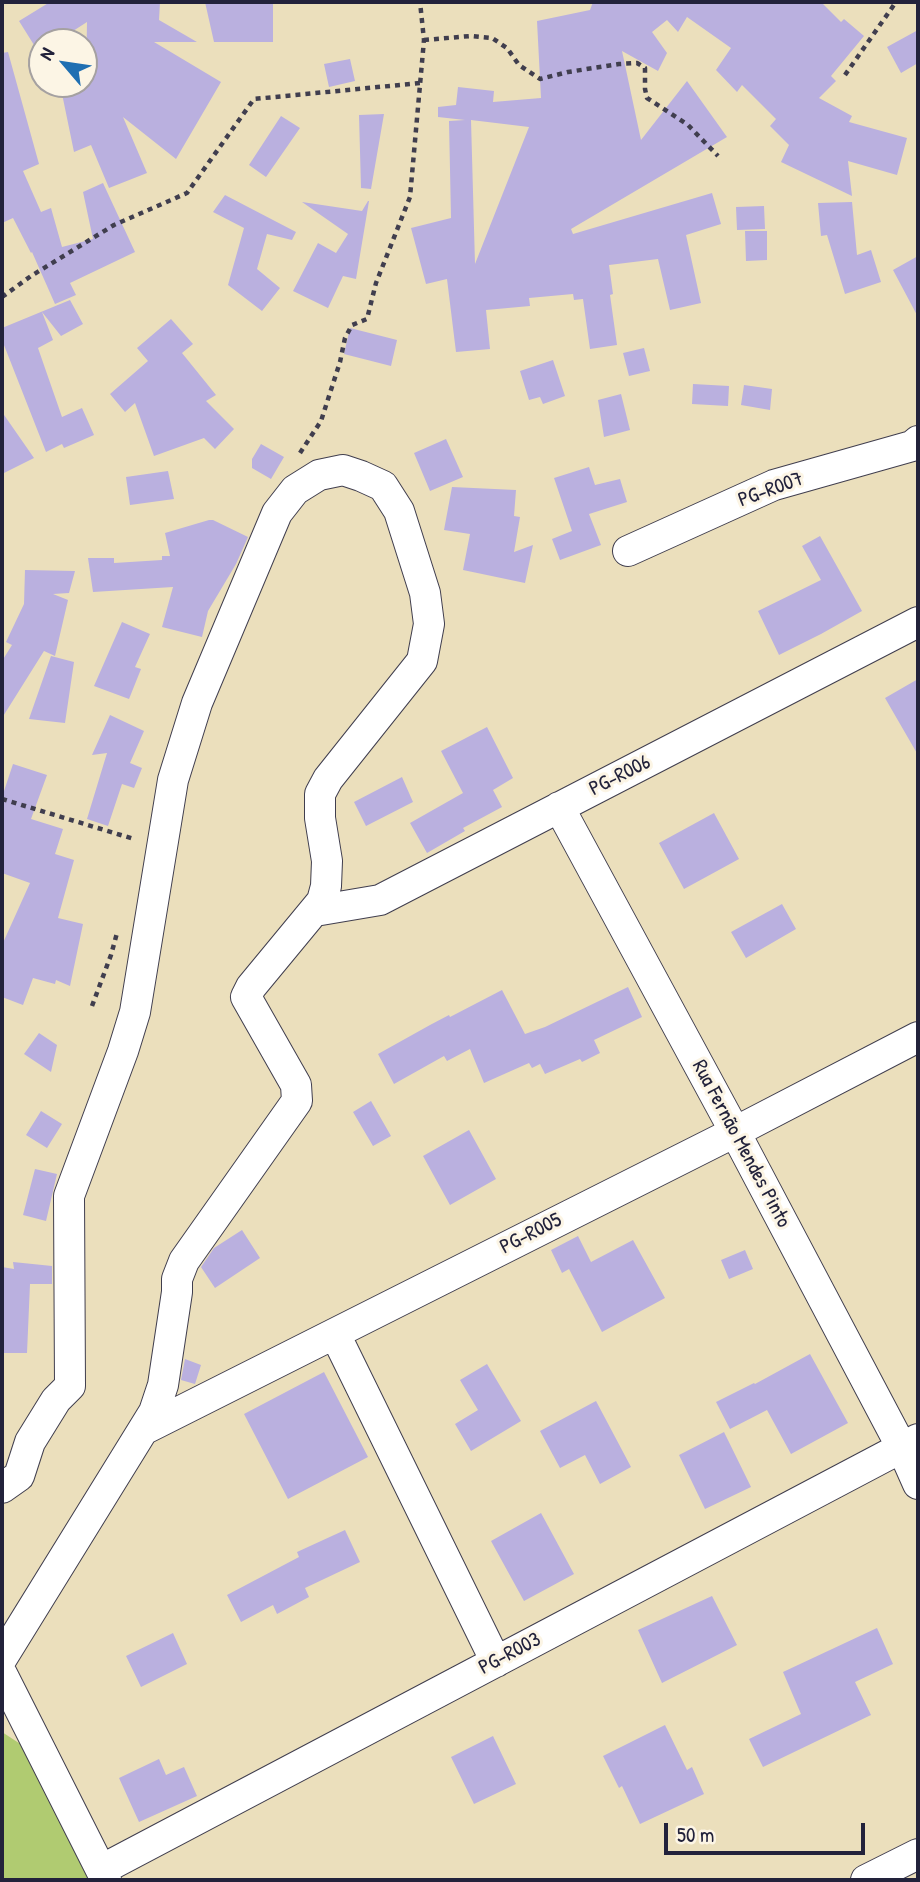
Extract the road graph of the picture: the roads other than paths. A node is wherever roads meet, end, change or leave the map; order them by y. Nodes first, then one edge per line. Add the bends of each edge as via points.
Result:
1 (916, 448) edge
2 (628, 551) dead end
3 (918, 622) edge
4 (559, 807) junction
5 (315, 911) junction
6 (918, 1037) edge
7 (735, 1132) junction
8 (335, 1334) junction
9 (143, 1430) junction
10 (910, 1443) edge
11 (918, 1483) edge
12 (2, 1488) edge
13 (2, 1658) edge
14 (496, 1662) junction
15 (2, 1674) edge
16 (918, 1854) edge
17 (104, 1875) edge
18 (866, 1880) edge

1 - 2 street, PG-R007 via 774,485
3 - 4 street, PG-R006
4 - 5 street, PG-R006 via 380,900
4 - 7 street, Rua Fernão Mendes Pinto
5 - 9 street via 246,997 296,1086 297,1101 184,1261 177,1279 160,1399
5 - 12 street via 323,901 327,861 320,794 422,661 429,624 425,593 398,511 383,486 343,470 319,475 295,490 277,513 197,703 173,780 135,1012 69,1196 70,1386 30,1442 19,1476
6 - 7 street, PG-R005
7 - 8 street, PG-R005
7 - 10 street, Rua Fernão Mendes Pinto
8 - 9 street, PG-R005
8 - 14 street
9 - 13 street
10 - 11 street, Rua Fernão Mendes Pinto
10 - 14 street, PG-R003
14 - 17 street, PG-R003
15 - 17 street
16 - 18 street

